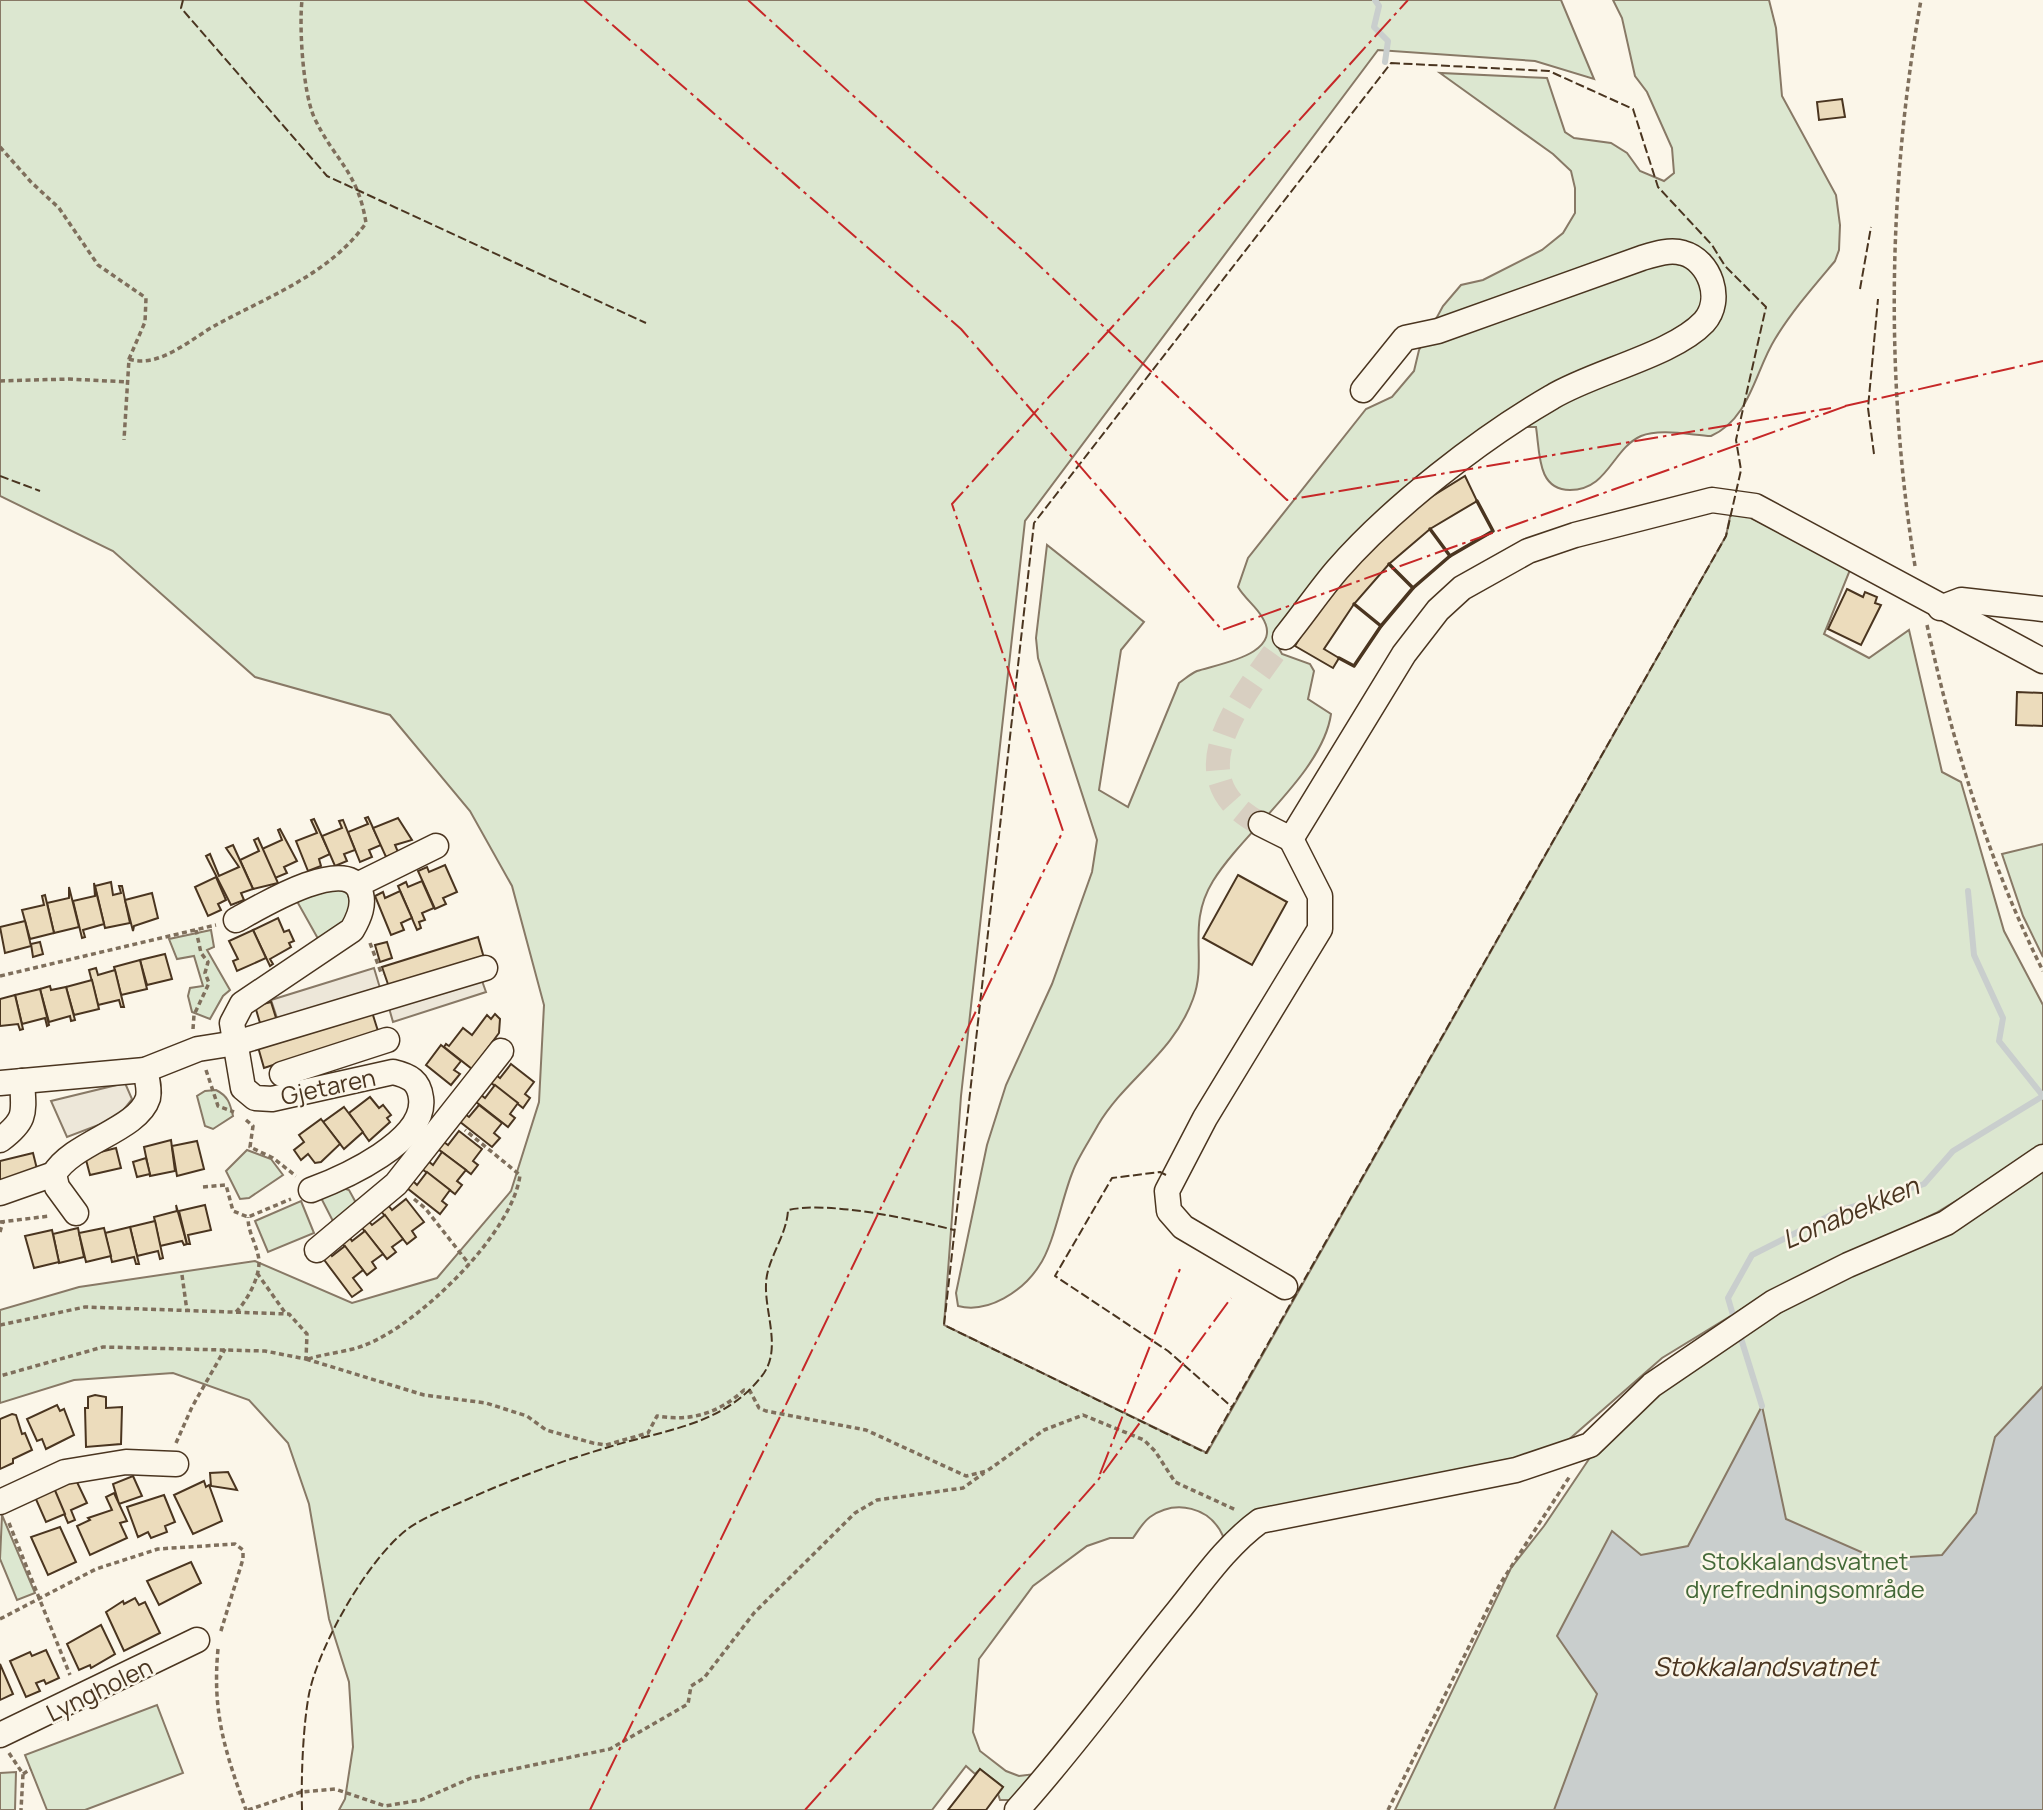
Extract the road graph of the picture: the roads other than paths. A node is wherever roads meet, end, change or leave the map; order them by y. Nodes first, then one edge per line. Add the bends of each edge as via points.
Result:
1 (1363, 390) dead end
2 (1930, 602) junction
3 (2043, 609) edge
4 (1285, 637) tunnel mouth
5 (2043, 661) edge
6 (1261, 824) tunnel mouth
7 (1291, 839) junction
8 (436, 846) dead end
9 (357, 885) junction
10 (236, 919) road end
11 (485, 968) dead end
12 (387, 1040) dead end
13 (236, 1043) junction
14 (501, 1051) dead end
15 (145, 1070) junction
16 (282, 1074) dead end
17 (319, 1075) junction
18 (11, 1082) edge
19 (0, 1140) edge
20 (2043, 1157) edge
21 (54, 1174) junction
22 (350, 1175) junction
23 (311, 1190) road end
24 (0, 1193) edge
25 (371, 1207) junction
26 (76, 1213) road end
27 (317, 1250) dead end
28 (1285, 1287) dead end
29 (171, 1463) road end
30 (0, 1502) edge
31 (197, 1640) dead end
32 (4, 1743) edge
33 (1017, 1810) edge

1 - 4 street via 1405,338 1438,331 1642,258 1686,253 1697,259 1709,277 1713,300 1697,328 1663,348 1595,374 1549,398 1433,481 1353,553
2 - 3 street via 1961,600
2 - 5 street
2 - 7 street via 1755,506 1732,502 1712,500 1528,551 1462,588 1422,628
6 - 7 street
7 - 28 street via 1320,896 1320,929 1198,1130 1167,1191 1169,1211 1183,1227
8 - 9 street
9 - 10 street via 333,878 306,885
9 - 13 street, Gjetaren via 361,914 356,923 340,941 242,1004 232,1023
11 - 13 street
12 - 17 street
13 - 15 street via 198,1049
13 - 17 street, Gjetaren via 243,1088 255,1098 272,1099
14 - 25 street via 396,1184
15 - 18 street
15 - 21 street via 149,1094 145,1105 61,1161
16 - 17 street
17 - 22 street, Gjetaren via 393,1072 409,1076 420,1087 422,1105 414,1125
18 - 19 street via 24,1112 21,1122
20 - 33 street via 1946,1223 1774,1302 1652,1385 1590,1445 1516,1470 1260,1521 1194,1590
21 - 24 street
21 - 26 street via 57,1187
22 - 23 street, Gjetaren
22 - 25 street
25 - 27 street
29 - 30 street via 126,1462 65,1472
31 - 32 street, Lyngholen via 79,1699

